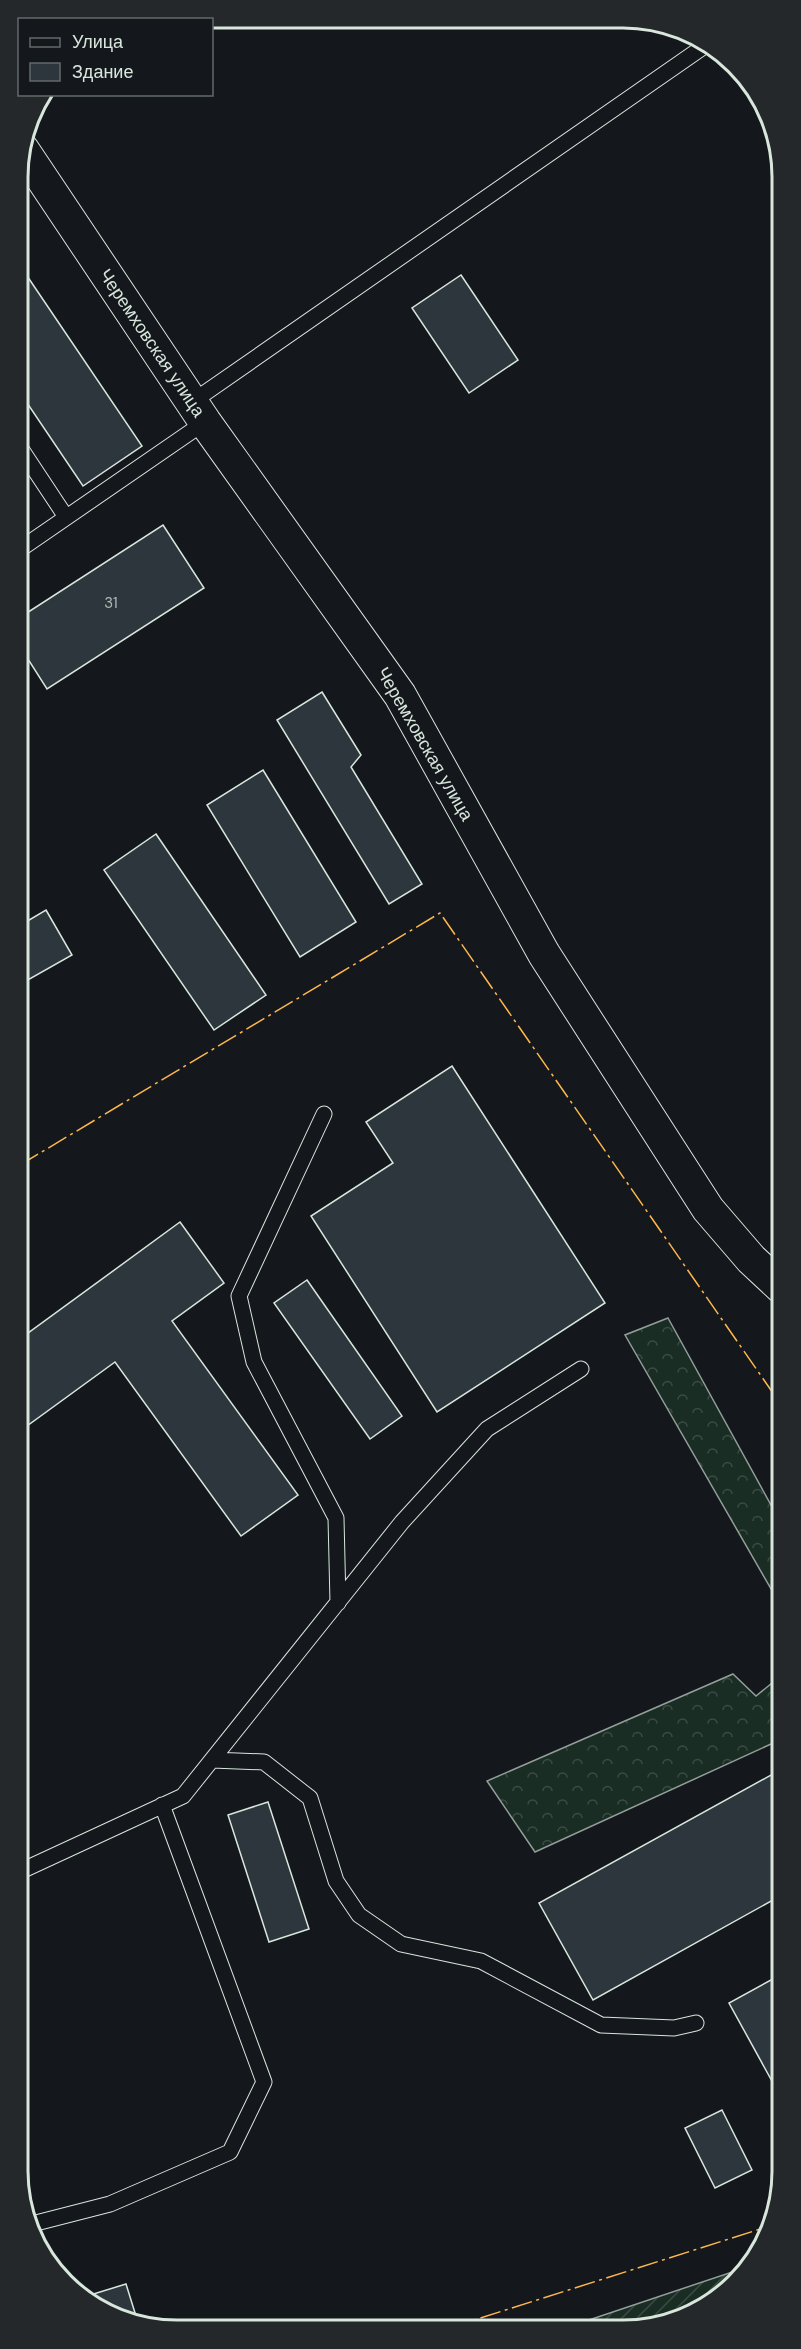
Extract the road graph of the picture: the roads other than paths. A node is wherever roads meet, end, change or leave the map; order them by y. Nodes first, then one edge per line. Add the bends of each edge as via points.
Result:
1 (700, 49) edge
2 (30, 160) edge
3 (198, 412) junction
4 (29, 461) edge
5 (66, 518) junction
6 (29, 543) edge
7 (324, 1114) dead end
8 (772, 1278) edge
9 (581, 1369) dead end
10 (338, 1603) junction
11 (212, 1760) junction
12 (162, 1806) junction
13 (28, 1868) edge
14 (696, 2023) dead end
15 (37, 2223) edge

1 - 3 lane
2 - 3 street, Черемховская улица
3 - 5 lane
3 - 8 street, Черемховская улица via 400,695 544,954 708,1209
4 - 5 lane
5 - 6 lane
7 - 10 lane via 239,1296 254,1362 336,1518
9 - 10 lane via 487,1429 402,1522
10 - 11 lane
11 - 12 lane via 183,1796
11 - 14 lane via 264,1762 310,1798 336,1881 359,1915 401,1944 481,1962 602,2025 674,2028
12 - 13 lane
12 - 15 lane via 264,2082 230,2152 110,2204

